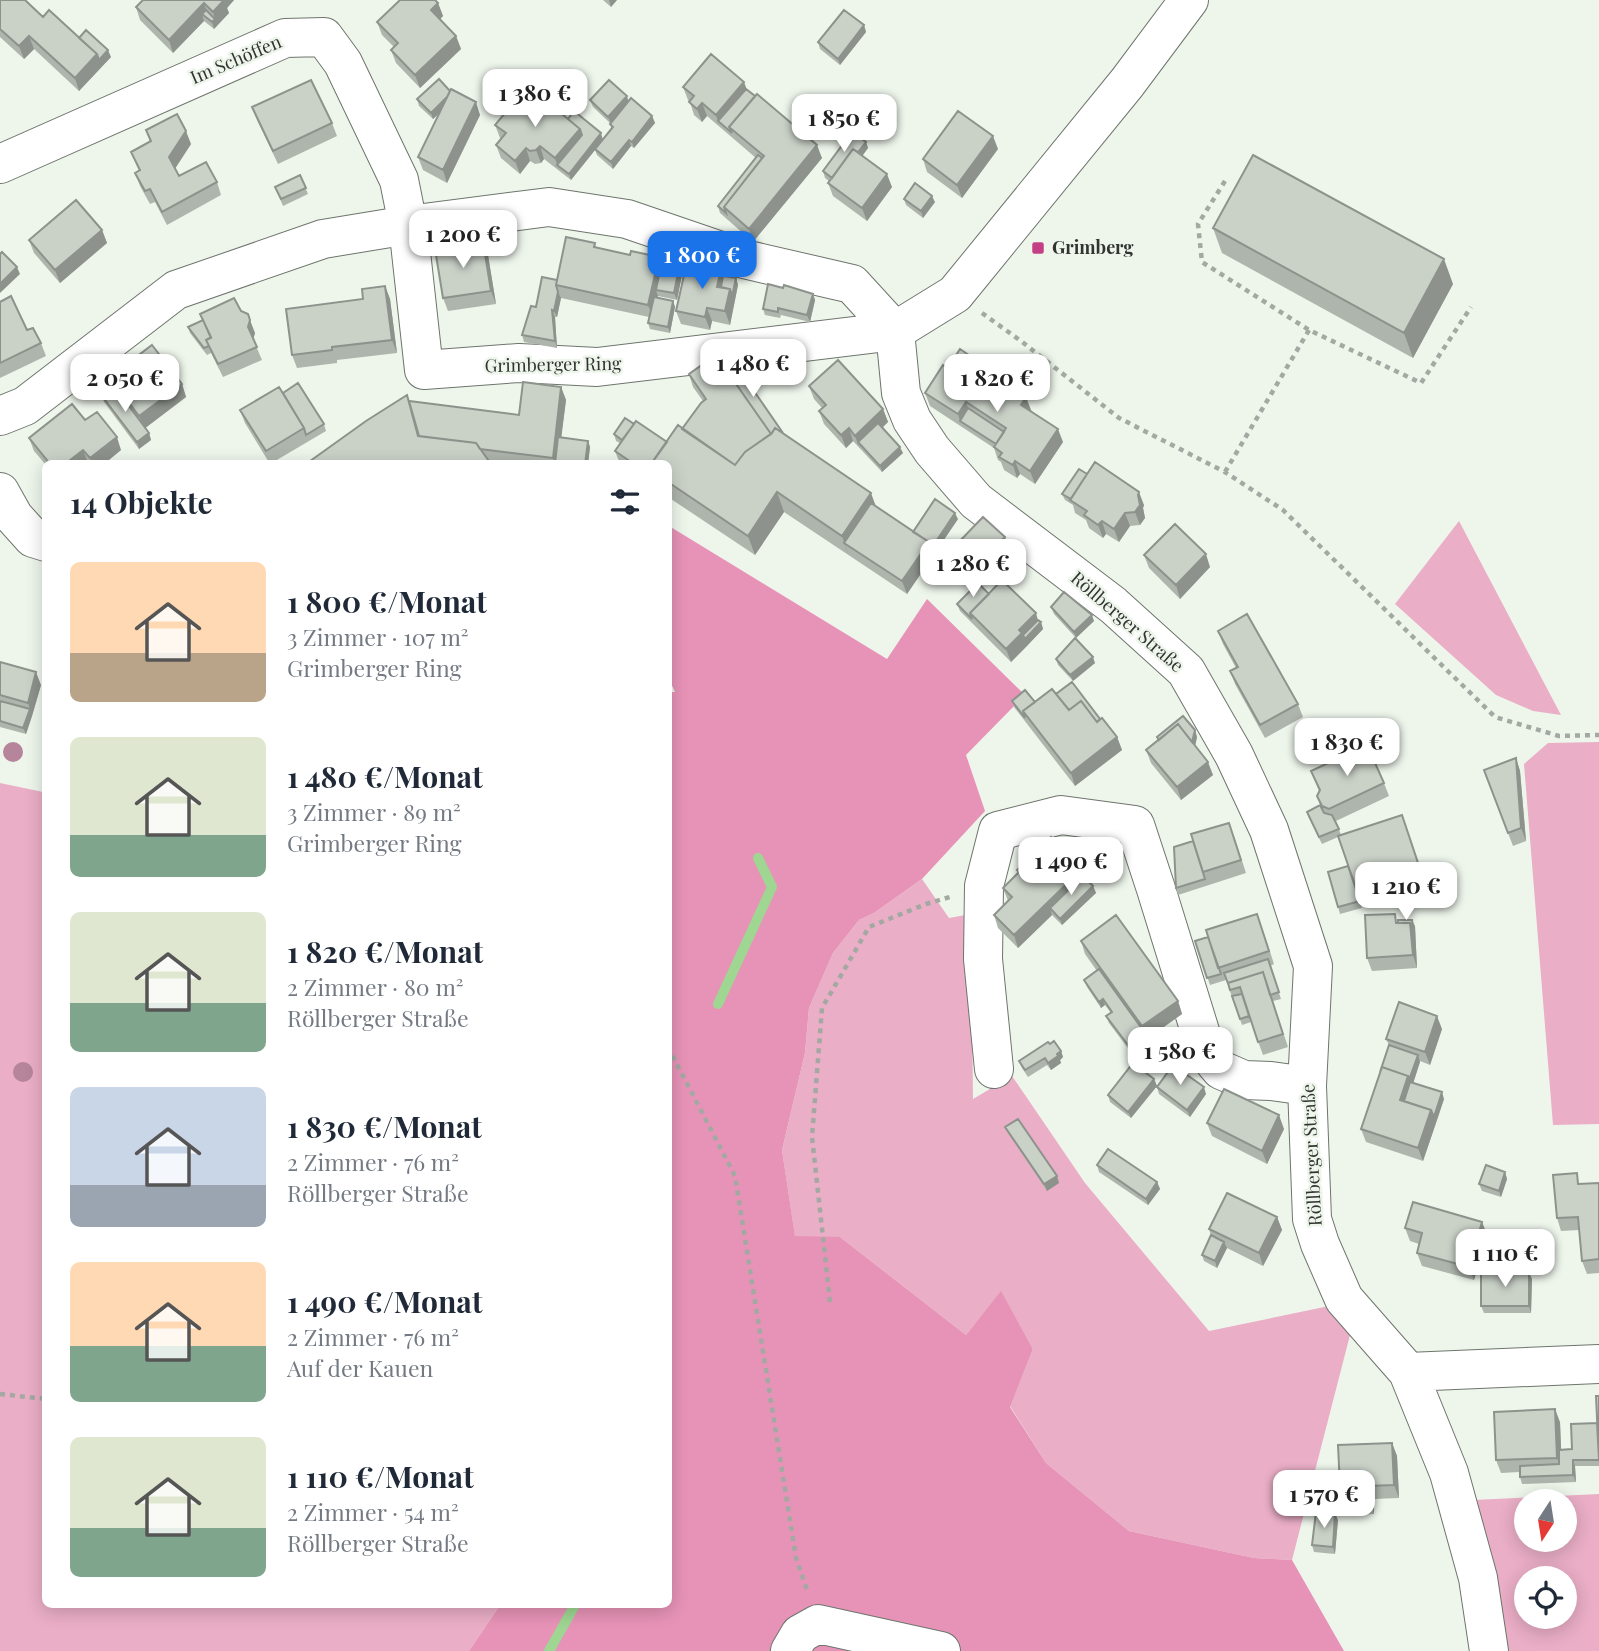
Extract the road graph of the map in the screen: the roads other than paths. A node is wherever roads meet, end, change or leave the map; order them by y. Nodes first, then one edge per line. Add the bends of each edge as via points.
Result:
1 (1189, 0) edge
2 (0, 164) edge
3 (408, 225) junction
4 (895, 331) junction
5 (0, 416) edge
6 (0, 492) edge
7 (42, 541) edge
8 (994, 1069) dead end
9 (1307, 1086) junction
10 (1599, 1364) edge
11 (1408, 1371) junction
12 (790, 1651) edge
13 (941, 1651) edge
14 (1489, 1651) edge

1 - 4 street via 955,294
2 - 3 street, Im Schöffen via 285,38 324,37 343,63 399,180
3 - 4 street via 548,207 627,219 744,259 852,284
3 - 4 street, Grimberger Ring via 424,370 519,363 597,367
3 - 5 street via 323,239 176,290 25,406
4 - 9 street, Röllberger Straße via 901,393 932,450 976,501 1113,605 1186,671 1234,755 1269,830 1312,966
6 - 7 street via 14,517 33,538
8 - 9 street via 984,958 984,886 998,831 1060,816 1135,825 1203,1041 1214,1063 1244,1080
9 - 11 street, Röllberger Straße via 1312,1219 1320,1244 1344,1299
10 - 11 street
11 - 14 street, Röllberger Straße via 1450,1474 1478,1578
12 - 13 street via 800,1634 818,1624

